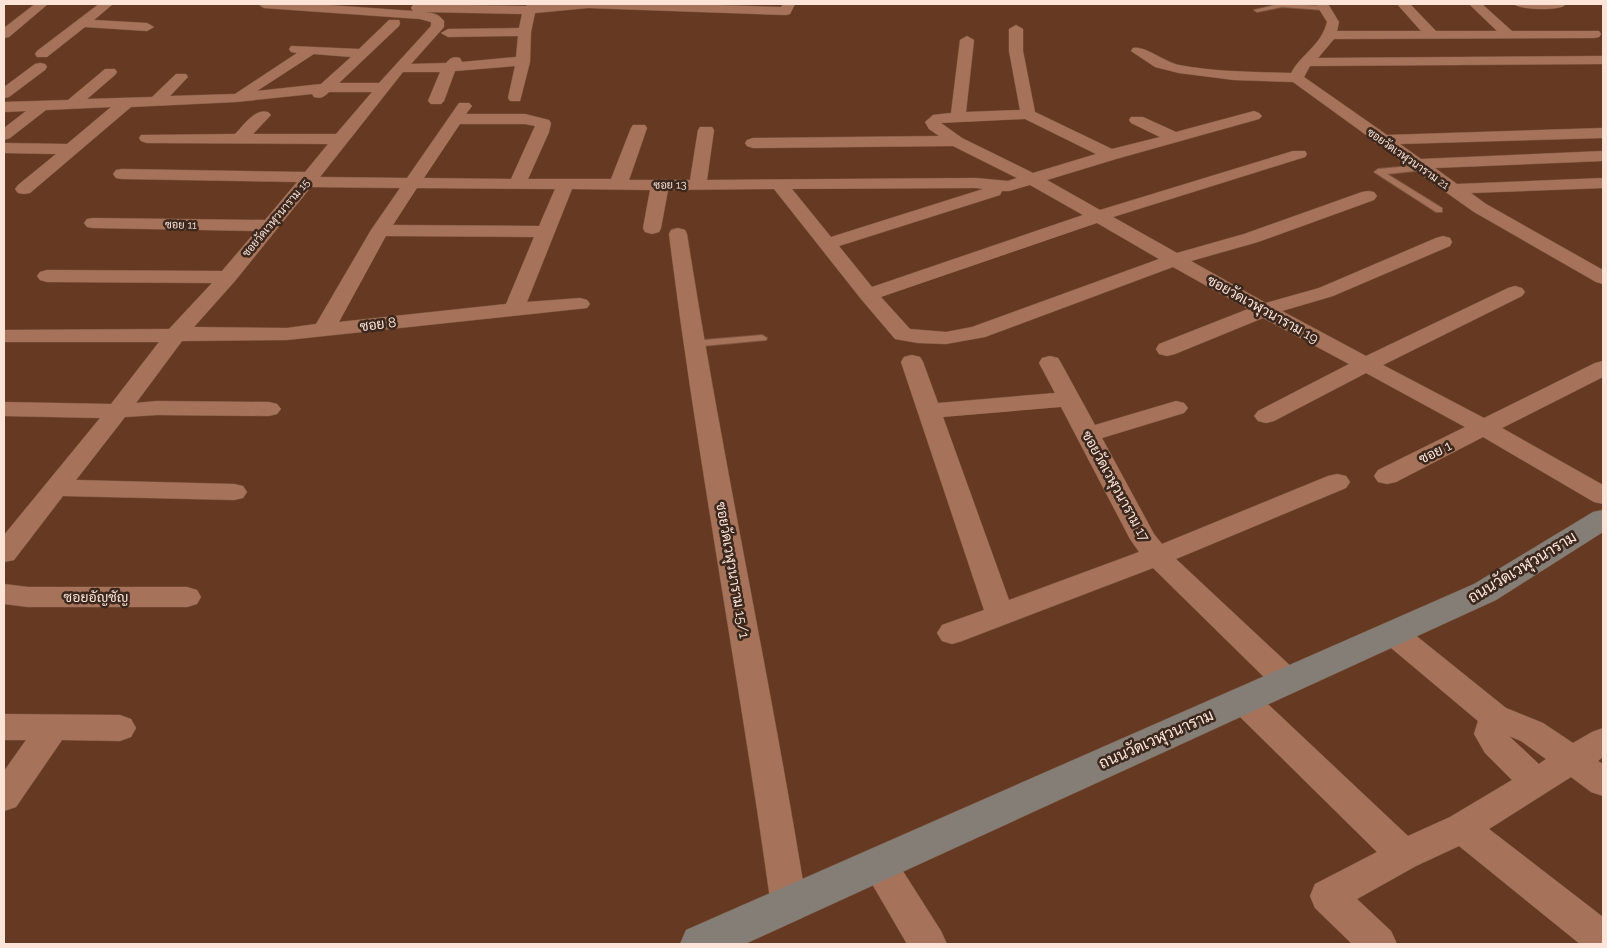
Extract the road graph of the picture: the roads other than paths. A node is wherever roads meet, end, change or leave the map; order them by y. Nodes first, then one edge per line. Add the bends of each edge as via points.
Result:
1 (42, 4) edge
2 (107, 4) edge
3 (264, 4) edge
4 (588, 4) edge
5 (789, 4) edge
6 (1403, 4) edge
7 (1475, 4) edge
8 (1520, 4) edge
9 (370, 5) edge
10 (657, 5) edge
11 (1559, 5) dead end
12 (440, 6) edge
13 (723, 6) edge
14 (1323, 6) edge
15 (532, 7) edge
16 (1257, 10) dead end
17 (82, 23) junction
18 (147, 27) dead end
19 (369, 27) dead end
20 (1016, 28) dead end
21 (525, 32) junction
22 (448, 33) dead end
23 (4, 34) edge
24 (1502, 34) junction
25 (1594, 34) dead end
26 (1330, 35) junction
27 (1432, 35) junction
28 (967, 40) dead end
29 (293, 49) dead end
30 (311, 50) junction
31 (1138, 51) dead end
32 (360, 53) junction
33 (1603, 60) edge
34 (523, 61) junction
35 (1537, 61) junction
36 (1307, 62) junction
37 (402, 65) junction
38 (452, 65) junction
39 (110, 72) dead end
40 (182, 77) dead end
41 (1296, 78) junction
42 (322, 91) junction
43 (381, 91) junction
44 (4, 94) edge
45 (236, 98) junction
46 (515, 98) dead end
47 (156, 101) junction
48 (436, 101) dead end
49 (127, 102) junction
50 (72, 104) junction
51 (43, 105) junction
52 (4, 107) edge
53 (1028, 114) junction
54 (263, 115) dead end
55 (1254, 116) dead end
56 (948, 117) junction
57 (1137, 120) dead end
58 (639, 128) dead end
59 (706, 130) dead end
60 (1603, 134) edge
61 (4, 135) edge
62 (148, 138) dead end
63 (239, 138) junction
64 (1176, 138) junction
65 (341, 139) junction
66 (956, 140) junction
67 (1381, 140) junction
68 (753, 143) dead end
69 (4, 148) edge
70 (72, 149) junction
71 (1300, 154) dead end
72 (1110, 155) junction
73 (1603, 156) edge
74 (1418, 166) junction
75 (122, 174) dead end
76 (308, 179) junction
77 (1034, 180) junction
78 (412, 182) junction
79 (517, 182) junction
80 (1603, 182) edge
81 (698, 184) junction
82 (565, 185) junction
83 (618, 185) junction
84 (660, 185) junction
85 (778, 185) junction
86 (1009, 186) junction
87 (24, 189) dead end
88 (1452, 189) junction
89 (1368, 196) dead end
90 (1439, 210) dead end
91 (1099, 216) junction
92 (93, 223) dead end
93 (270, 226) junction
94 (652, 228) dead end
95 (380, 230) junction
96 (546, 232) junction
97 (678, 234) dead end
98 (1443, 242) dead end
99 (827, 244) junction
100 (1176, 259) junction
101 (46, 276) dead end
102 (228, 277) junction
103 (1603, 278) edge
104 (1515, 292) dead end
105 (868, 295) junction
106 (580, 304) dead end
107 (514, 309) junction
108 (1264, 310) junction
109 (323, 331) junction
110 (175, 335) junction
111 (4, 336) edge
112 (762, 338) dead end
113 (692, 344) junction
114 (1166, 349) dead end
115 (912, 362) dead end
116 (1050, 363) dead end
117 (1365, 365) junction
118 (1603, 368) edge
119 (1069, 399) junction
120 (268, 408) dead end
121 (1176, 408) dead end
122 (4, 409) edge
123 (118, 411) junction
124 (928, 411) junction
125 (1266, 416) dead end
126 (1484, 428) junction
127 (1088, 435) junction
128 (1387, 476) dead end
129 (1337, 482) dead end
130 (55, 488) junction
131 (234, 492) dead end
132 (1603, 496) edge
133 (1603, 518) edge
134 (4, 553) edge
135 (1157, 556) junction
136 (4, 594) edge
137 (188, 597) dead end
138 (1000, 615) junction
139 (952, 633) dead end
140 (1394, 634) junction
141 (1286, 680) junction
142 (1243, 700) junction
143 (1495, 717) junction
144 (4, 727) edge
145 (52, 728) junction
146 (120, 728) dead end
147 (1603, 741) edge
148 (1572, 761) junction
149 (1537, 782) junction
150 (1603, 782) edge
151 (4, 797) edge
152 (1462, 828) junction
153 (1404, 855) junction
154 (879, 865) junction
155 (789, 906) junction
156 (1603, 940) edge
157 (701, 944) edge
158 (928, 944) edge
159 (1378, 944) edge

1 - 23 street
2 - 17 street
3 - 37 street, ซอยวัดเวฬุวนาราม 15 via 433,17 438,21 437,27
4 - 10 street
4 - 15 street
5 - 13 street via 786,11
6 - 27 street
7 - 24 street
8 - 11 street
9 - 12 street
10 - 13 street
12 - 15 street
14 - 16 lane via 1282,5
14 - 26 street via 1332,22
15 - 21 street
17 - 18 street
17 - 44 street
19 - 32 street via 391,26
20 - 53 street via 1016,50
21 - 22 street
21 - 34 street
24 - 25 street
24 - 27 street
24 - 35 street
26 - 27 street
26 - 36 street
28 - 56 street
29 - 30 street
30 - 32 street
30 - 45 street
31 - 41 street via 1160,64 1178,69 1234,76
32 - 42 street
33 - 35 street
34 - 38 street
34 - 46 street
35 - 36 street
36 - 41 street via 1298,69
37 - 38 street
37 - 43 street, ซอยวัดเวฬุวนาราม 15
38 - 48 street
39 - 50 street
40 - 47 street
41 - 67 street, ซอยวัดเวฬุวนาราม 21
42 - 43 street
42 - 45 street
43 - 65 street, ซอยวัดเวฬุวนาราม 15
45 - 47 street
47 - 49 street
49 - 50 street
49 - 70 street
50 - 51 street
51 - 52 street
51 - 61 street
53 - 56 street
53 - 72 street
54 - 63 street
55 - 64 street, ซอย 13
56 - 66 street, ซอยวัดเวฬุวนาราม 19 via 933,122
57 - 64 street
58 - 83 street
59 - 81 street
60 - 67 street
62 - 63 street
63 - 65 street
64 - 72 street, ซอย 13
65 - 76 street, ซอยวัดเวฬุวนาราม 15
66 - 68 street
66 - 77 street, ซอยวัดเวฬุวนาราม 19
67 - 74 street, ซอยวัดเวฬุวนาราม 21
69 - 70 street
70 - 87 street
71 - 91 street
72 - 77 street, ซอย 13
73 - 74 street
74 - 88 street, ซอยวัดเวฬุวนาราม 21
74 - 90 lane via 1378,172
75 - 76 street, ซอย 13
76 - 78 street, ซอย 13
76 - 93 street, ซอยวัดเวฬุวนาราม 15
77 - 86 street, ซอย 13
77 - 91 street, ซอยวัดเวฬุวนาราม 19
78 - 79 street, ซอย 13
78 - 79 street via 459,112 542,123 541,132
78 - 95 street
79 - 82 street, ซอย 13
80 - 88 street
81 - 84 street, ซอย 13
81 - 85 street, ซอย 13
82 - 83 street, ซอย 13
82 - 96 street
83 - 84 street, ซอย 13
84 - 94 street
85 - 86 street, ซอย 13 via 976,183
85 - 99 street
86 - 99 street
88 - 103 street, ซอยวัดเวฬุวนาราม 21 via 1517,231
89 - 100 street via 1251,238
91 - 100 street, ซอยวัดเวฬุวนาราม 19
91 - 105 street
92 - 93 street, ซอย 11
93 - 102 street, ซอยวัดเวฬุวนาราม 15
95 - 96 street
95 - 109 street
96 - 107 street
97 - 113 street, ซอยวัดเวฬุวนาราม 15/1
98 - 108 street via 1326,292
99 - 105 street
100 - 105 street via 977,332 946,338 903,334
100 - 108 street, ซอยวัดเวฬุวนาราม 19
101 - 102 street
102 - 110 street, ซอยวัดเวฬุวนาราม 15
104 - 117 street
106 - 107 street, ซอย 8
107 - 109 street, ซอย 8
108 - 114 street
108 - 117 street, ซอยวัดเวฬุวนาราม 19
109 - 110 street, ซอย 8
110 - 111 street, ซอย 8
110 - 123 street, ซอยวัดเวฬุวนาราม 15
112 - 113 lane
113 - 155 street, ซอยวัดเวฬุวนาราม 15/1 via 778,824
115 - 124 street
116 - 119 street, ซอยวัดเวฬุวนาราม 17
117 - 125 street
117 - 126 street, ซอยวัดเวฬุวนาราม 19
118 - 126 street, ซอย 1
119 - 124 street
119 - 127 street, ซอยวัดเวฬุวนาราม 17
120 - 123 street
121 - 127 street
122 - 123 street
123 - 130 street, ซอยวัดเวฬุวนาราม 15
124 - 138 street
126 - 128 street, ซอย 1
126 - 132 street, ซอยวัดเวฬุวนาราม 19
127 - 135 street, ซอยวัดเวฬุวนาราม 17 via 1143,539
129 - 135 street
130 - 131 street
130 - 134 street, ซอยวัดเวฬุวนาราม 15
133 - 140 street, ถนนวัดเวฬุวนาราม via 1485,592
135 - 138 street
135 - 141 street, ซอยวัดเวฬุวนาราม 17
136 - 137 street, ซอยอัญชัญ via 28,597
138 - 139 street
140 - 141 street, ถนนวัดเวฬุวนาราม
140 - 143 street
141 - 142 street, ถนนวัดเวฬุวนาราม
142 - 153 street
142 - 154 street, ถนนวัดเวฬุวนาราม
143 - 148 street via 1532,732
143 - 149 street via 1490,734 1496,744
144 - 145 street
145 - 146 street
145 - 151 street
147 - 148 street
148 - 149 street
148 - 150 street
149 - 152 street
152 - 153 street
152 - 156 street
153 - 159 street via 1328,896
154 - 155 street, ถนนวัดเวฬุวนาราม
154 - 158 street
155 - 157 street, ถนนวัดเวฬุวนาราม

